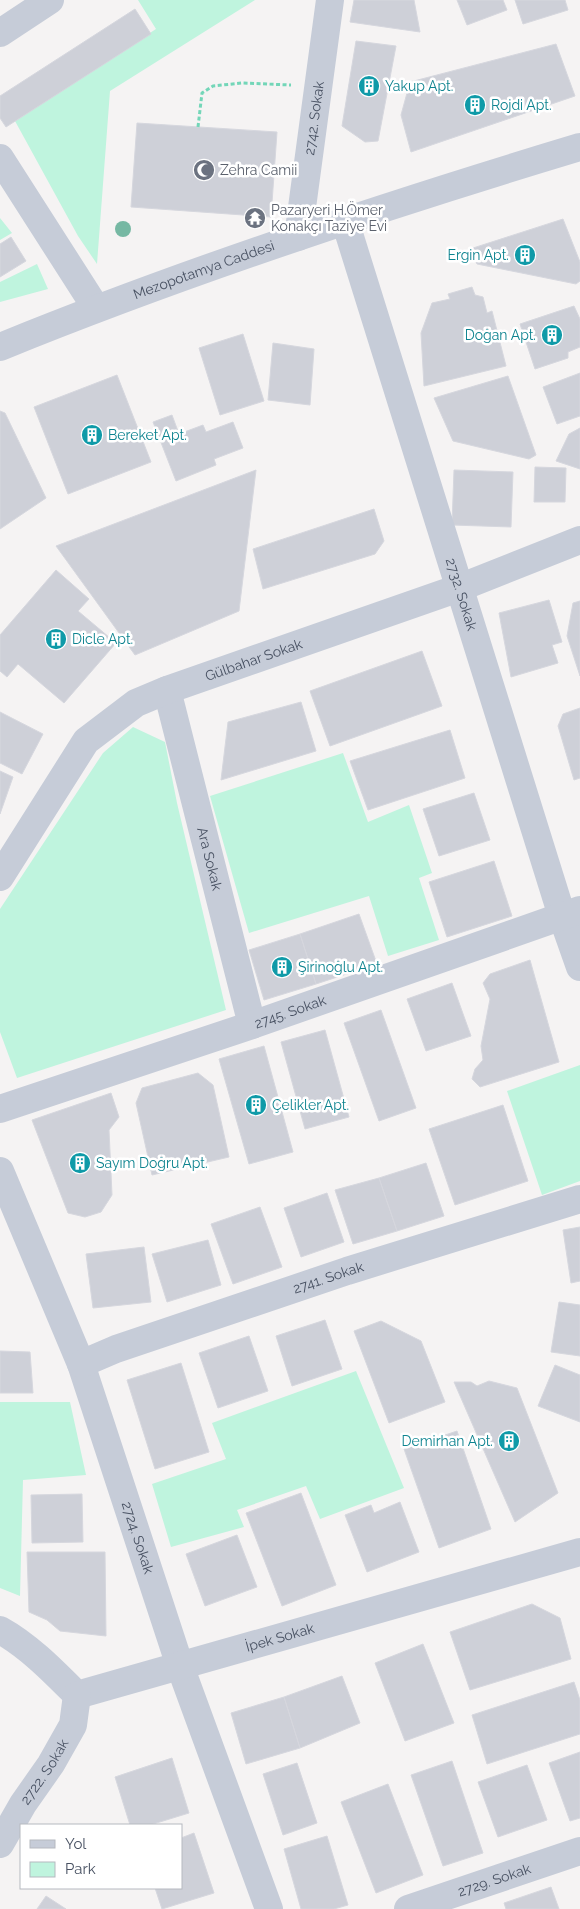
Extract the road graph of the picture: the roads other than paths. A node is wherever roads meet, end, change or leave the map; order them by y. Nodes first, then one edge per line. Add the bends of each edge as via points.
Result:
1 (50, 0) edge
2 (330, 0) edge
3 (0, 33) edge
4 (579, 152) edge
5 (0, 158) edge
6 (345, 222) junction
7 (298, 236) junction
8 (96, 308) junction
9 (0, 347) edge
10 (580, 540) edge
11 (459, 588) junction
12 (167, 690) junction
13 (0, 877) edge
14 (571, 913) edge
15 (580, 967) edge
16 (252, 1025) junction
17 (0, 1109) edge
18 (0, 1171) edge
19 (580, 1199) edge
20 (81, 1364) junction
21 (580, 1552) edge
22 (0, 1630) edge
23 (180, 1666) junction
24 (77, 1695) junction
25 (0, 1844) edge
26 (580, 1851) edge
27 (270, 1909) edge
28 (408, 1909) edge

1 - 3 street
2 - 7 street, 2742. Sokak
4 - 6 street, Mezopotamya Caddesi
5 - 8 street
6 - 7 street, Mezopotamya Caddesi
6 - 11 street, 2732. Sokak
7 - 8 street, Mezopotamya Caddesi
8 - 9 street, Mezopotamya Caddesi
10 - 11 street, Gülbahar Sokak
11 - 12 street, Gülbahar Sokak
11 - 14 street, 2732. Sokak
12 - 13 street, Gülbahar Sokak via 136,703 86,741
12 - 16 street, Ara Sokak
14 - 15 street, 2732. Sokak
14 - 16 street, 2745. Sokak
16 - 17 street, 2745. Sokak
18 - 20 street, 2724. Sokak
19 - 20 street, 2741. Sokak via 347,1271 116,1349
20 - 23 street, 2724. Sokak
21 - 23 street, İpek Sokak
22 - 24 street via 52,1670
23 - 24 street, İpek Sokak
23 - 27 street, 2724. Sokak
24 - 25 street, 2722. Sokak via 73,1725
26 - 28 street, 2729. Sokak

